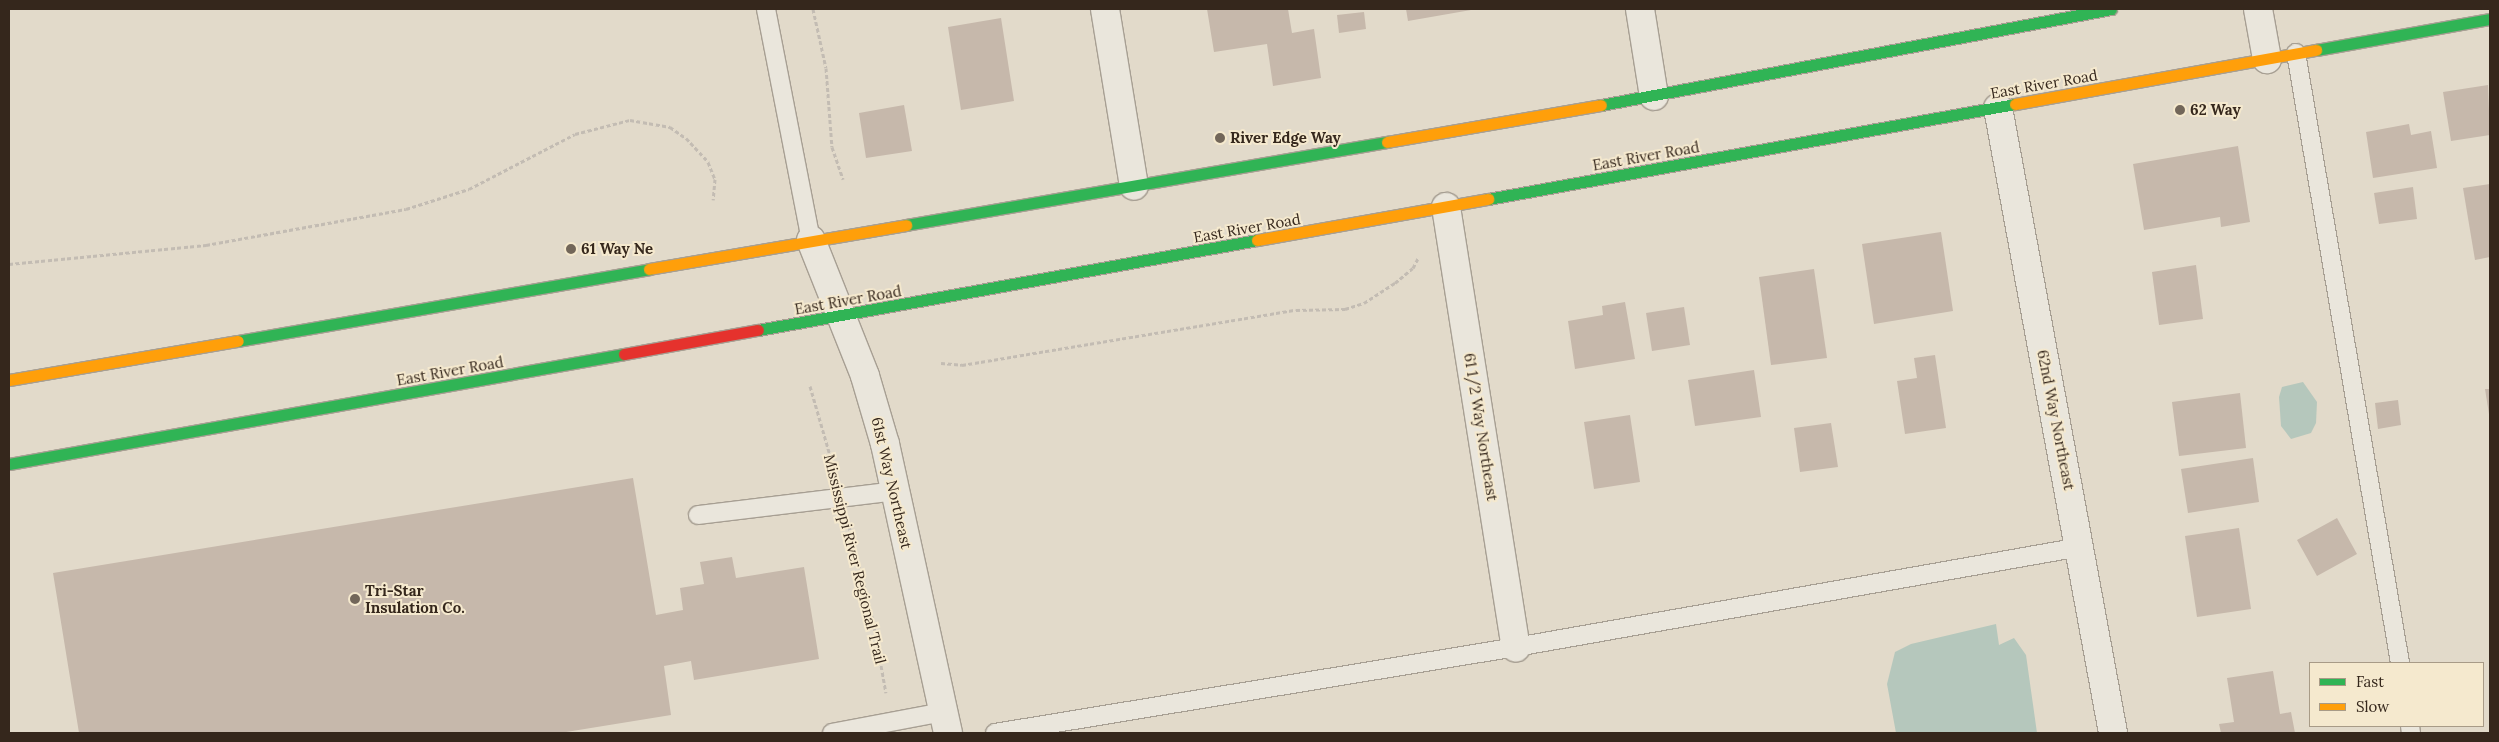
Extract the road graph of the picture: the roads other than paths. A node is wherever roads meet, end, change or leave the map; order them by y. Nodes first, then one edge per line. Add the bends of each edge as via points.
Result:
1 (766, 9) edge
2 (1105, 9) edge
3 (1640, 9) edge
4 (2112, 9) edge
5 (2258, 9) edge
6 (2490, 19) edge
7 (2296, 53) junction
8 (2267, 58) junction
9 (1654, 96) junction
10 (1998, 108) junction
11 (1134, 186) junction
12 (1446, 207) junction
13 (811, 240) junction
14 (841, 317) junction
15 (9, 380) edge
16 (9, 464) edge
17 (896, 492) junction
18 (698, 515) dead end
19 (2080, 547) junction
20 (1516, 647) junction
21 (2400, 662) edge
22 (946, 723) edge
23 (832, 733) edge
24 (995, 733) edge
25 (2113, 733) edge

1 - 13 lane
2 - 11 street
3 - 9 street
4 - 9 main road
5 - 8 street
6 - 7 main road, East River Road
7 - 8 main road, East River Road
7 - 21 lane
8 - 10 main road, East River Road
9 - 11 main road
10 - 12 main road, East River Road
10 - 19 street, 62nd Way Northeast
11 - 13 main road
12 - 14 main road, East River Road
12 - 20 street, 61 1/2 Way Northeast
13 - 14 street, 61st Way Northeast
13 - 15 main road
14 - 16 main road, East River Road
14 - 17 street, 61st Way Northeast via 865,376
17 - 18 lane
17 - 22 street, 61st Way Northeast
19 - 20 lane
19 - 25 street, 62nd Way Northeast
20 - 24 lane
22 - 23 lane via 891,723

